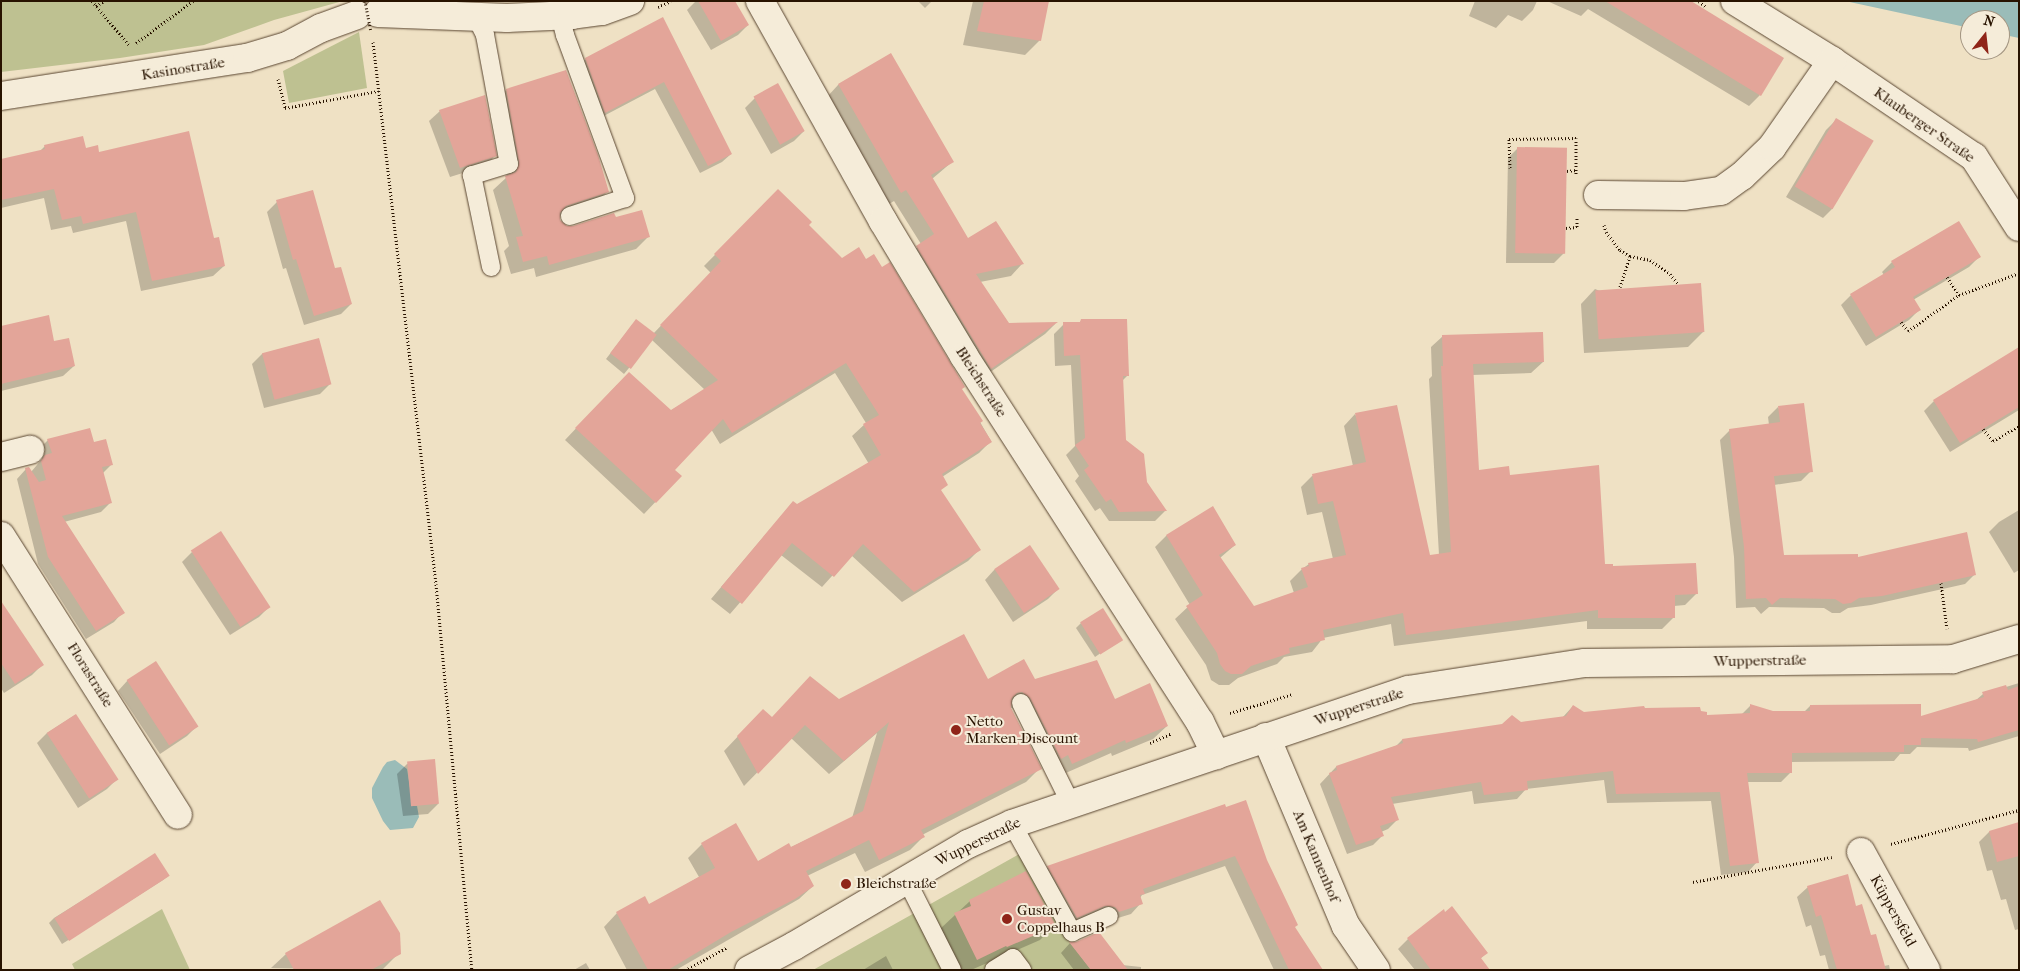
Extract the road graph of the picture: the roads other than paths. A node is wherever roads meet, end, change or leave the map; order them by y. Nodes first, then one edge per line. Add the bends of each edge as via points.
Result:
1 (630, 1) edge
2 (760, 1) edge
3 (1735, 1) edge
4 (368, 15) edge
5 (560, 15) junction
6 (476, 17) junction
7 (1832, 61) junction
8 (1, 96) edge
9 (1588, 201) road end
10 (570, 216) dead end
11 (2019, 227) edge
12 (491, 267) dead end
13 (30, 450) dead end
14 (1, 457) edge
15 (1, 536) edge
16 (2019, 638) edge
17 (1021, 703) dead end
18 (1266, 737) junction
19 (1216, 755) junction
20 (1071, 804) junction
21 (178, 815) dead end
22 (1012, 824) junction
23 (1861, 852) dead end
24 (906, 879) junction
25 (1110, 916) dead end
26 (749, 970) edge
27 (952, 970) edge
28 (994, 970) edge
29 (1022, 970) edge
30 (1376, 970) edge
31 (1926, 970) edge

1 - 5 street, Kasinostraße via 602,11
2 - 19 street, Bleichstraße via 883,221 955,341 1200,722
3 - 7 street, Klauberger Straße
4 - 6 street, Kasinostraße
4 - 8 street, Kasinostraße via 321,28 287,46 246,58
5 - 6 street, Kasinostraße
5 - 10 lane via 625,198
6 - 12 lane via 485,35 508,164 472,175
7 - 9 street via 1772,147 1721,191
7 - 11 street, Klauberger Straße via 1974,157
13 - 14 street
15 - 21 street, Florastraße
16 - 18 street, Wupperstraße via 1953,659 1585,663 1408,690
17 - 20 lane
18 - 19 street, Wupperstraße
18 - 30 street, Am Kannenhof via 1346,926
19 - 20 street, Wupperstraße
20 - 22 street, Wupperstraße
22 - 24 street, Wupperstraße via 968,844
22 - 25 lane via 1072,932
23 - 31 street, Küppersfeld
24 - 26 street, Wupperstraße
24 - 27 lane
28 - 29 lane via 1013,958

